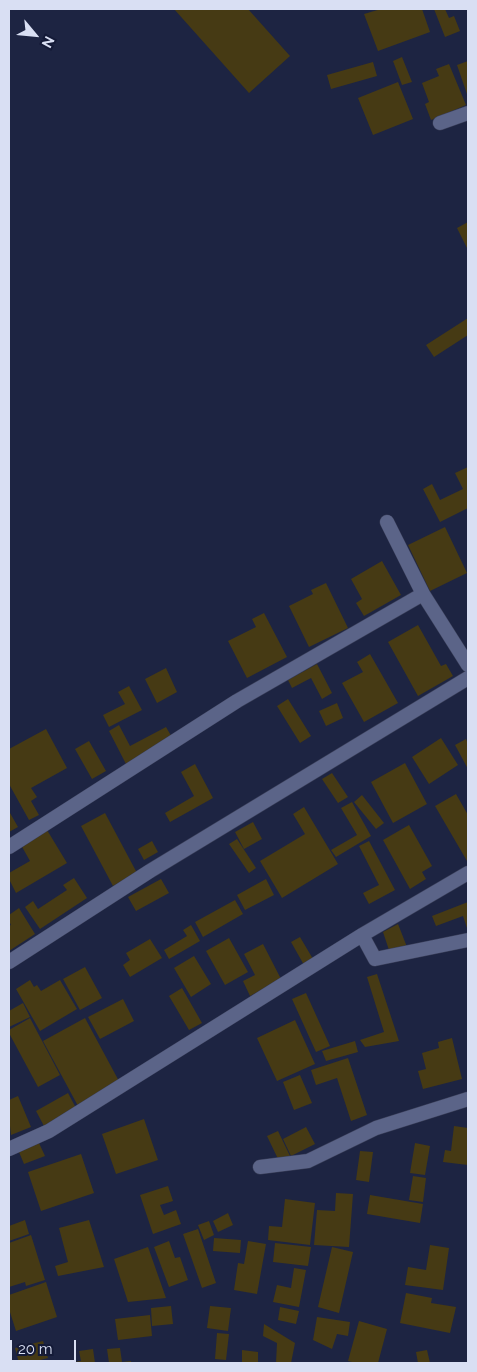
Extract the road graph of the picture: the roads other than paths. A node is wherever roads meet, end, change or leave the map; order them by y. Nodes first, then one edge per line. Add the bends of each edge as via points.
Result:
1 (468, 112) edge
2 (440, 122) dead end
3 (387, 522) dead end
4 (423, 594) junction
5 (468, 665) edge
6 (468, 678) edge
7 (9, 846) edge
8 (468, 873) edge
9 (362, 934) junction
10 (468, 940) edge
11 (9, 962) edge
12 (468, 1099) edge
13 (9, 1149) edge
14 (260, 1166) dead end

1 - 2 street
3 - 4 street
4 - 5 street
4 - 7 street via 237,701
6 - 11 street via 150,871
8 - 9 street
9 - 10 street via 375,959
9 - 13 street via 49,1131
12 - 14 street via 376,1128 308,1161

